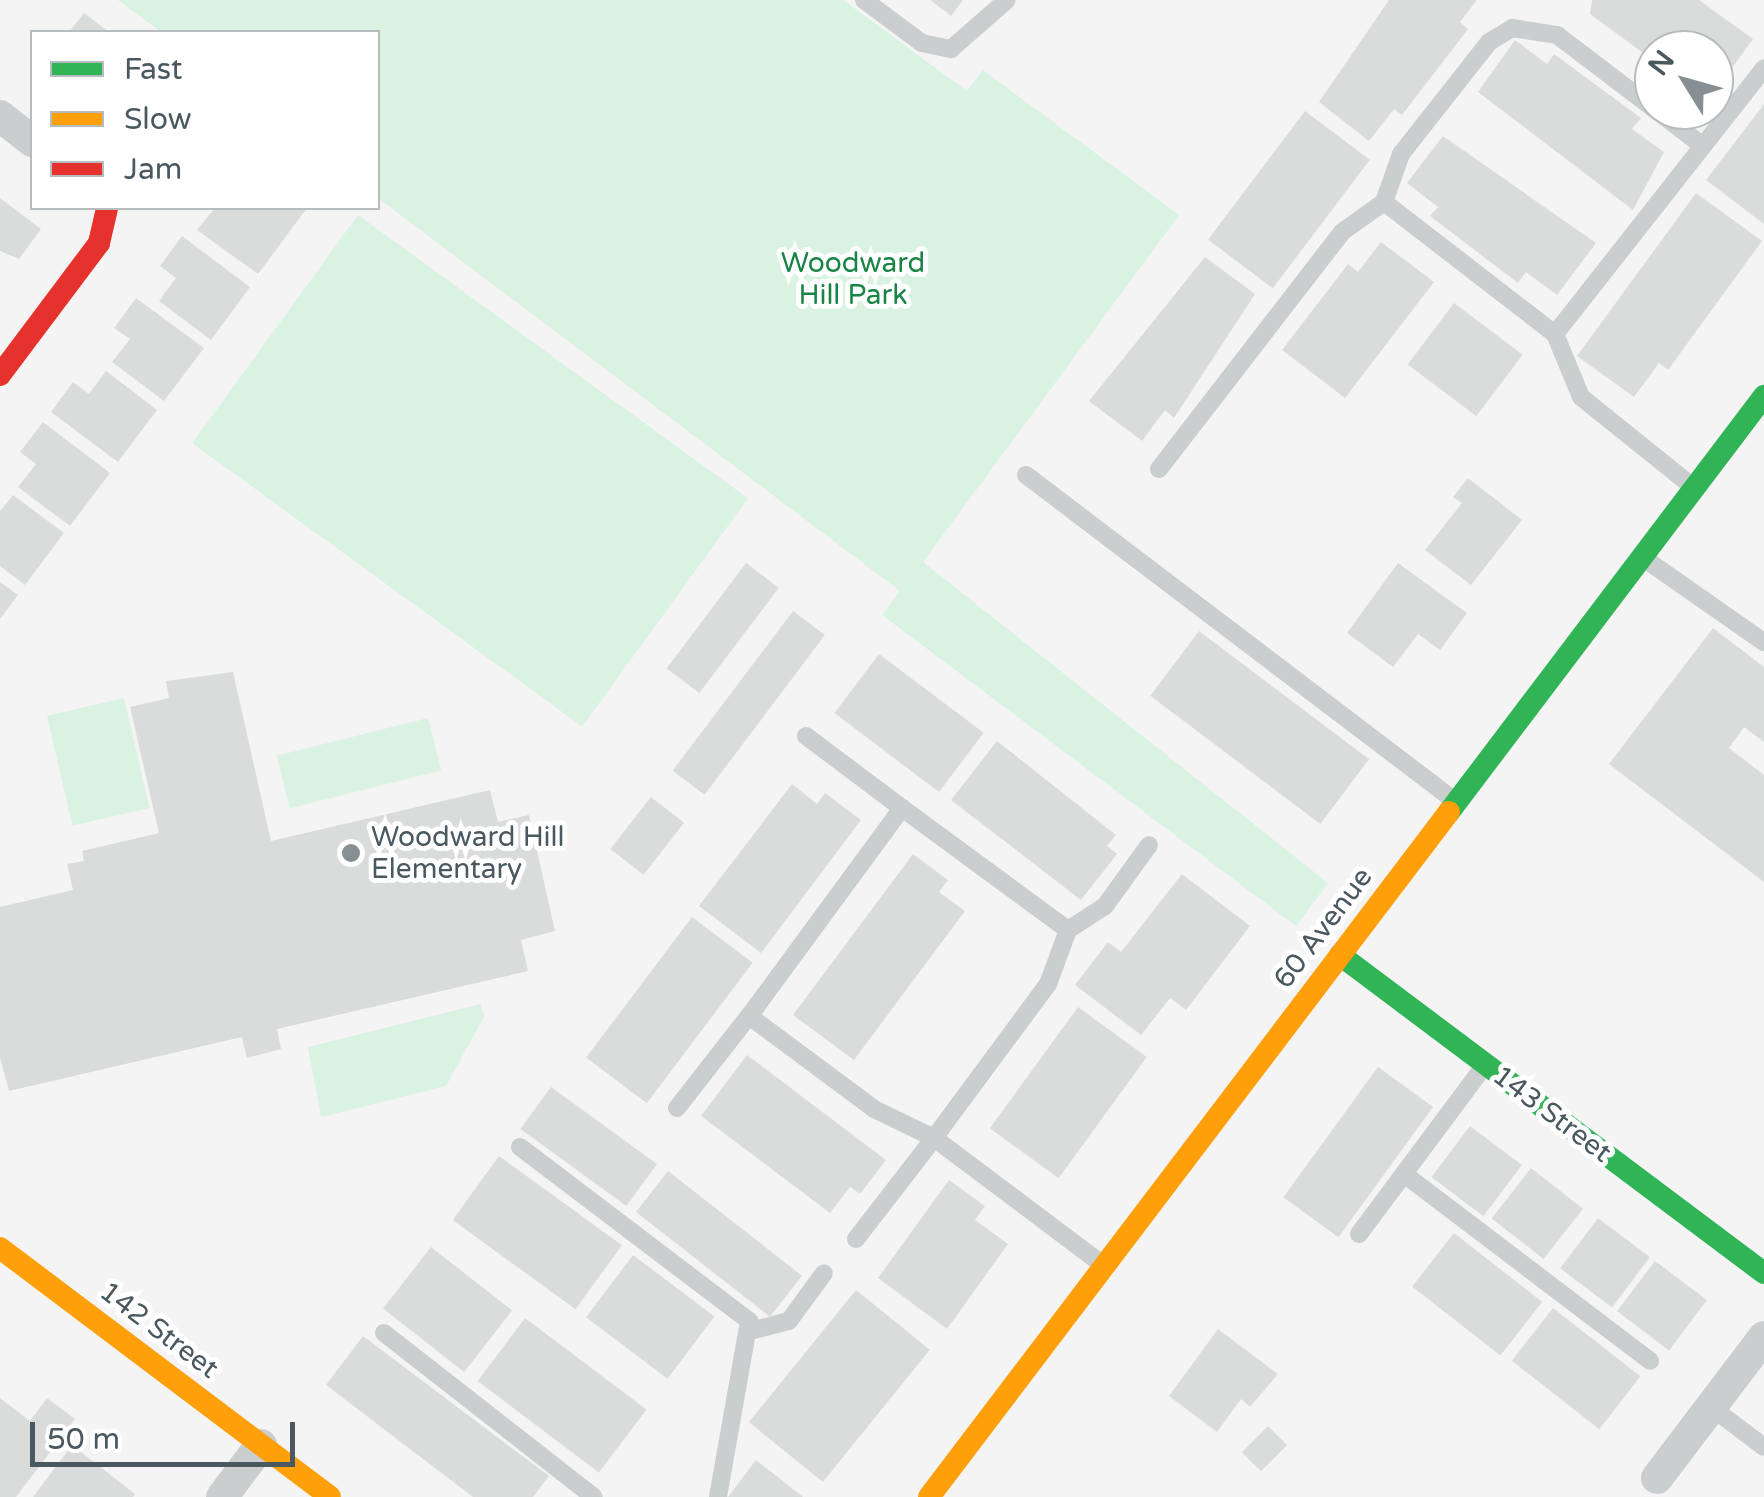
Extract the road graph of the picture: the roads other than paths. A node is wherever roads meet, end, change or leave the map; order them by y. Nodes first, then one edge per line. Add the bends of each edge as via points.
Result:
1 (864, 0) edge
2 (1007, 0) edge
3 (1764, 68) edge
4 (1634, 93) edge
5 (0, 116) edge
6 (1682, 130) edge
7 (30, 139) edge
8 (1703, 146) junction
9 (1384, 202) junction
10 (109, 211) edge
11 (1555, 334) junction
12 (0, 375) edge
13 (1764, 396) edge
14 (1159, 469) dead end
15 (1026, 475) dead end
16 (1694, 488) junction
17 (1642, 557) junction
18 (1764, 642) edge
19 (806, 736) dead end
20 (1455, 802) junction
21 (902, 808) junction
22 (1149, 845) dead end
23 (1068, 930) junction
24 (1340, 955) junction
25 (749, 1016) junction
26 (1486, 1064) junction
27 (677, 1108) dead end
28 (934, 1138) junction
29 (520, 1147) dead end
30 (1404, 1174) junction
31 (1359, 1234) dead end
32 (856, 1239) dead end
33 (0, 1248) edge
34 (1105, 1266) junction
35 (824, 1273) dead end
36 (1764, 1273) edge
37 (750, 1331) junction
38 (384, 1333) dead end
39 (1764, 1337) edge
40 (1650, 1361) dead end
41 (1711, 1407) junction
42 (262, 1445) junction
43 (1764, 1447) edge
44 (1657, 1478) dead end
45 (569, 1491) edge
46 (222, 1497) edge
47 (330, 1497) edge
48 (594, 1497) edge
49 (718, 1497) edge
50 (929, 1497) edge

1 - 2 lane via 922,44 952,48
3 - 8 lane
4 - 9 lane via 1558,36 1512,28 1489,42 1401,154
5 - 7 street
6 - 8 lane
8 - 11 lane
9 - 11 lane
9 - 14 lane via 1342,232
10 - 12 street via 100,244
11 - 16 lane via 1581,397
13 - 16 street, 60 Avenue
15 - 20 lane
16 - 17 street, 60 Avenue
17 - 18 lane
17 - 20 street, 60 Avenue
19 - 21 lane
20 - 24 street, 60 Avenue
21 - 23 lane
21 - 25 lane
22 - 23 lane via 1105,906
23 - 28 lane via 1048,984
24 - 26 street, 143 Street
24 - 34 street, 60 Avenue
25 - 27 lane
25 - 28 lane via 874,1109
26 - 30 lane
26 - 36 street, 143 Street
28 - 32 lane
28 - 34 lane
29 - 37 lane via 743,1316
30 - 31 lane
30 - 40 lane
33 - 42 street, 142 Street
34 - 50 street, 60 Avenue
35 - 37 lane via 789,1321
37 - 49 lane
38 - 45 lane
39 - 41 street
41 - 43 lane
41 - 44 street
42 - 46 street
42 - 47 street, 142 Street
45 - 48 lane

